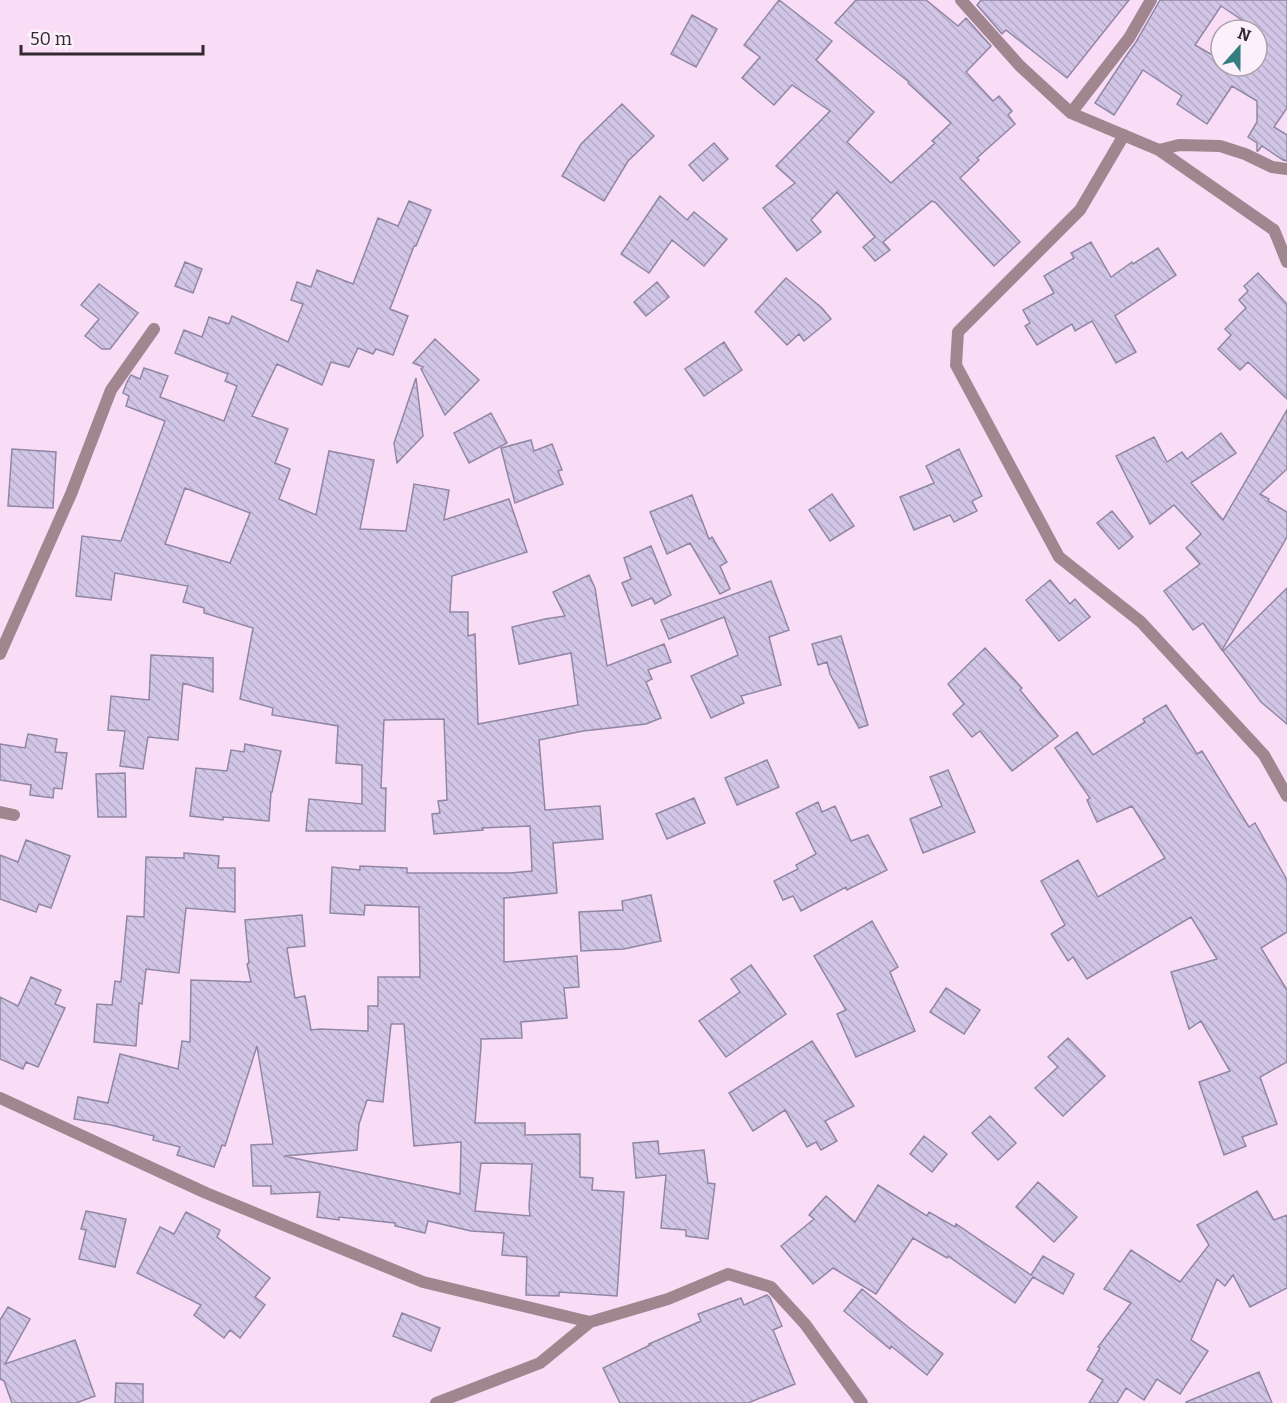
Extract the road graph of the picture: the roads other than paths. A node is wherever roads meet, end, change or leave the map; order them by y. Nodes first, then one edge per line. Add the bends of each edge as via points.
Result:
1 (961, 0) edge
2 (1151, 0) edge
3 (1071, 113) junction
4 (1124, 135) junction
5 (1159, 150) junction
6 (1287, 169) edge
7 (1287, 262) edge
8 (154, 329) dead end
9 (0, 654) edge
10 (1287, 796) edge
11 (0, 812) edge
12 (14, 815) dead end
13 (0, 1098) edge
14 (590, 1322) junction
15 (436, 1403) edge
16 (862, 1403) edge

1 - 3 street via 1020,66
2 - 3 street via 1129,38
3 - 4 street
4 - 5 street
4 - 10 street via 1080,210 958,332 956,365 1059,557 1141,622 1264,756
5 - 6 street via 1179,145 1220,146
5 - 7 street via 1274,230
8 - 9 street via 111,390 71,494
11 - 12 street
13 - 14 street via 206,1192 423,1282
14 - 15 street via 540,1363
14 - 16 street via 668,1299 728,1274 771,1287 805,1324

